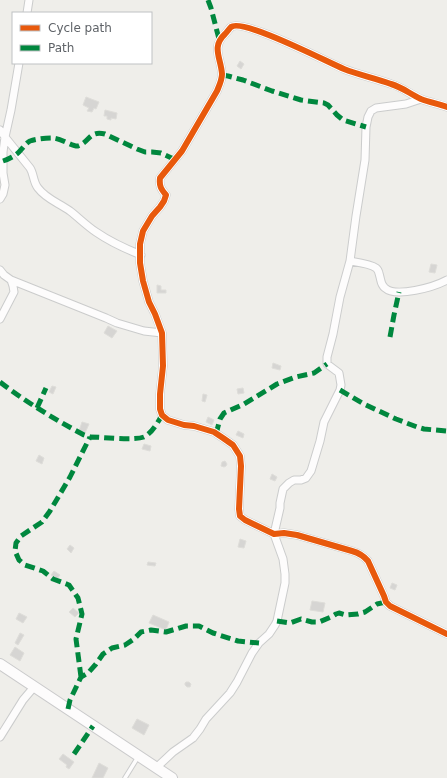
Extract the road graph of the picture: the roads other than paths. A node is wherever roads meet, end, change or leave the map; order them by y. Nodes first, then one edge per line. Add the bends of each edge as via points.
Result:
1 (29, 0) edge
2 (27, 12) edge
3 (18, 64) edge
4 (421, 99) junction
5 (447, 107) edge
6 (0, 130) edge
7 (5, 137) junction
8 (0, 200) edge
9 (140, 255) junction
10 (350, 261) junction
11 (0, 270) edge
12 (11, 280) junction
13 (447, 280) edge
14 (0, 319) edge
15 (162, 333) junction
16 (274, 534) junction
17 (447, 634) edge
18 (0, 664) edge
19 (34, 687) junction
20 (0, 737) edge
21 (138, 756) junction
22 (156, 768) junction
23 (125, 778) edge
24 (172, 778) edge

1 - 2 street
3 - 7 street
4 - 5 street
4 - 9 street via 391,84 345,69 294,45 245,27 231,27 219,39 218,44 221,81 182,151 160,178 159,183 166,195 144,231
4 - 10 street via 376,108 368,117 365,160
6 - 7 street
7 - 8 street via 5,185
7 - 9 street via 25,159 37,187 46,196 97,233
9 - 15 street via 143,281
10 - 13 street via 376,268 383,286 393,291 423,288
10 - 16 street via 327,357 328,364 339,373 340,390 324,422 311,471 306,478 294,480 283,489
11 - 12 street
12 - 14 street via 14,292
12 - 15 street via 117,323
15 - 16 street via 162,415 168,420 214,432 233,445 240,456 241,466 240,516
16 - 17 street via 298,535 352,550 364,556 390,606
16 - 22 street via 283,559 285,574 278,621 252,653 230,693 192,738
18 - 19 main road
19 - 20 street
19 - 21 main road
21 - 22 main road
21 - 23 lane
22 - 24 main road

